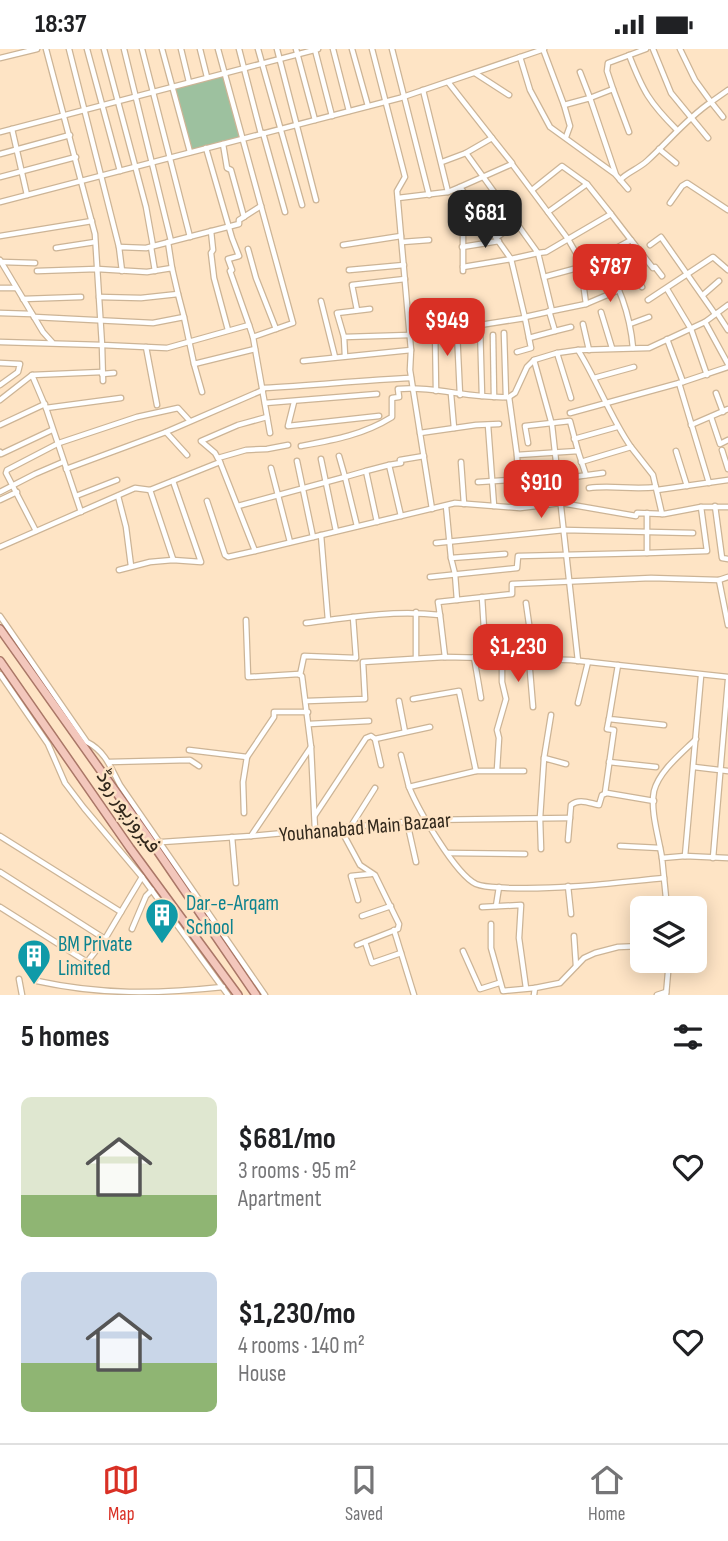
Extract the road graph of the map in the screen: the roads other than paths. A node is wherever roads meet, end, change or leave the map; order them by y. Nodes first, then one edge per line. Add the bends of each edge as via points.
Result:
1 (37, 49) edge
2 (46, 49) edge
3 (69, 49) edge
4 (87, 49) edge
5 (104, 49) edge
6 (124, 49) edge
7 (142, 49) edge
8 (162, 49) edge
9 (181, 49) edge
10 (200, 49) edge
11 (218, 49) edge
12 (239, 49) edge
13 (258, 49) edge
14 (277, 49) edge
15 (316, 49) edge
16 (333, 49) edge
17 (352, 49) edge
18 (372, 49) edge
19 (392, 49) edge
20 (544, 49) edge
21 (646, 49) edge
22 (653, 49) edge
23 (680, 49) edge
24 (296, 52) edge
25 (629, 55) junction
26 (520, 57) junction
27 (0, 58) edge
28 (280, 59) junction
29 (262, 64) junction
30 (244, 69) junction
31 (580, 72) dead end
32 (225, 73) junction
33 (474, 73) junction
34 (207, 77) junction
35 (189, 82) junction
36 (448, 82) junction
37 (172, 87) junction
38 (613, 89) junction
39 (423, 90) junction
40 (728, 90) edge
41 (153, 91) junction
42 (509, 95) dead end
43 (136, 96) junction
44 (405, 96) junction
45 (590, 97) junction
46 (118, 101) junction
47 (386, 102) junction
48 (711, 102) junction
49 (102, 105) junction
50 (564, 105) junction
51 (368, 106) junction
52 (84, 110) junction
53 (349, 111) junction
54 (64, 115) junction
55 (332, 116) junction
56 (689, 117) junction
57 (723, 117) dead end
58 (315, 120) junction
59 (297, 125) junction
60 (12, 129) junction
61 (280, 129) junction
62 (677, 130) junction
63 (0, 132) edge
64 (629, 132) dead end
65 (262, 134) junction
66 (70, 135) junction
67 (566, 137) junction
68 (492, 138) junction
69 (708, 138) dead end
70 (243, 139) junction
71 (223, 144) junction
72 (206, 148) junction
73 (17, 149) junction
74 (659, 149) junction
75 (190, 152) junction
76 (466, 153) junction
77 (0, 154) edge
78 (76, 157) junction
79 (170, 158) junction
80 (153, 162) junction
81 (442, 162) junction
82 (676, 163) dead end
83 (512, 164) junction
84 (135, 167) junction
85 (120, 171) junction
86 (21, 172) junction
87 (101, 175) junction
88 (615, 175) junction
89 (0, 177) edge
90 (484, 177) junction
91 (82, 180) junction
92 (620, 180) junction
93 (587, 184) junction
94 (460, 187) junction
95 (628, 189) dead end
96 (532, 190) junction
97 (448, 192) junction
98 (27, 195) junction
99 (429, 195) junction
100 (398, 198) junction
101 (316, 200) dead end
102 (0, 201) edge
103 (670, 204) dead end
104 (302, 205) dead end
105 (261, 206) junction
106 (728, 210) edge
107 (285, 212) dead end
108 (548, 212) junction
109 (611, 214) junction
110 (244, 217) junction
111 (92, 221) junction
112 (517, 222) junction
113 (229, 226) junction
114 (211, 231) junction
115 (0, 236) edge
116 (190, 237) junction
117 (401, 239) junction
118 (497, 239) junction
119 (568, 239) junction
120 (429, 240) dead end
121 (631, 240) junction
122 (96, 242) junction
123 (169, 242) junction
124 (343, 245) dead end
125 (650, 245) dead end
126 (152, 246) junction
127 (119, 247) junction
128 (462, 247) junction
129 (56, 248) dead end
130 (616, 248) junction
131 (248, 249) dead end
132 (538, 253) junction
133 (600, 256) junction
134 (512, 258) junction
135 (1, 261) edge
136 (35, 263) dead end
137 (404, 265) junction
138 (581, 267) junction
139 (172, 268) junction
140 (97, 269) junction
141 (349, 270) dead end
142 (728, 270) edge
143 (37, 271) dead end
144 (122, 271) junction
145 (155, 271) junction
146 (662, 276) dead end
147 (688, 276) junction
148 (544, 277) junction
149 (405, 279) junction
150 (719, 281) dead end
151 (642, 287) dead end
152 (0, 288) edge
153 (17, 288) junction
154 (667, 289) junction
155 (619, 290) junction
156 (178, 294) junction
157 (703, 295) junction
158 (81, 297) dead end
159 (99, 297) junction
160 (23, 299) junction
161 (648, 300) dead end
162 (321, 301) dead end
163 (586, 304) junction
164 (728, 305) edge
165 (370, 309) dead end
166 (357, 310) junction
167 (551, 311) junction
168 (601, 312) dead end
169 (0, 313) edge
170 (716, 314) junction
171 (34, 316) junction
172 (184, 317) junction
173 (525, 317) junction
174 (649, 317) dead end
175 (100, 322) junction
176 (705, 322) junction
177 (583, 324) dead end
178 (630, 324) junction
179 (249, 325) junction
180 (435, 326) dead end
181 (571, 327) dead end
182 (691, 328) junction
183 (276, 329) junction
184 (228, 330) junction
185 (728, 330) edge
186 (555, 331) junction
187 (457, 332) dead end
188 (504, 333) dead end
189 (410, 335) junction
190 (493, 335) dead end
191 (253, 337) junction
192 (344, 337) junction
193 (529, 338) junction
194 (667, 339) junction
195 (0, 342) edge
196 (188, 342) junction
197 (52, 343) junction
198 (102, 345) junction
199 (146, 347) junction
200 (612, 348) junction
201 (633, 348) junction
202 (255, 349) junction
203 (411, 350) junction
204 (589, 350) junction
205 (578, 351) junction
206 (517, 352) dead end
207 (557, 353) junction
208 (345, 356) junction
209 (335, 357) junction
210 (534, 360) junction
211 (303, 361) dead end
212 (0, 363) edge
213 (194, 364) junction
214 (728, 366) edge
215 (634, 367) dead end
216 (102, 373) junction
217 (114, 373) dead end
218 (32, 375) junction
219 (706, 375) junction
220 (411, 378) junction
221 (594, 378) junction
222 (103, 381) dead end
223 (681, 383) junction
224 (0, 386) edge
225 (413, 388) junction
226 (263, 389) junction
227 (436, 391) junction
228 (202, 392) dead end
229 (716, 393) dead end
230 (377, 394) dead end
231 (451, 394) junction
232 (460, 395) junction
233 (482, 396) junction
234 (494, 397) junction
235 (507, 397) junction
236 (121, 398) dead end
237 (571, 398) dead end
238 (0, 400) edge
239 (294, 401) junction
240 (265, 403) junction
241 (607, 403) junction
242 (157, 405) dead end
243 (45, 406) junction
244 (725, 410) edge
245 (570, 413) dead end
246 (267, 417) junction
247 (379, 417) dead end
248 (711, 417) junction
249 (189, 420) junction
250 (551, 423) junction
251 (499, 424) dead end
252 (0, 425) edge
253 (488, 425) junction
254 (691, 425) junction
255 (617, 426) junction
256 (454, 428) junction
257 (52, 431) junction
258 (166, 432) junction
259 (270, 433) dead end
260 (420, 433) junction
261 (575, 439) junction
262 (728, 440) edge
263 (59, 443) junction
264 (528, 443) dead end
265 (288, 445) dead end
266 (301, 446) dead end
267 (631, 447) junction
268 (722, 450) dead end
269 (578, 451) junction
270 (676, 451) dead end
271 (0, 452) edge
272 (555, 452) junction
273 (187, 455) dead end
274 (517, 455) junction
275 (340, 456) dead end
276 (424, 456) junction
277 (321, 459) dead end
278 (219, 460) junction
279 (297, 461) dead end
280 (581, 461) junction
281 (63, 462) junction
282 (461, 463) dead end
283 (389, 465) junction
284 (271, 468) dead end
285 (66, 469) junction
286 (728, 469) edge
287 (366, 471) junction
288 (603, 473) dead end
289 (586, 475) junction
290 (345, 477) junction
291 (558, 478) junction
292 (518, 479) junction
293 (728, 479) edge
294 (117, 480) dead end
295 (173, 481) junction
296 (492, 481) junction
297 (326, 482) junction
298 (478, 482) dead end
299 (709, 483) junction
300 (14, 486) junction
301 (687, 486) junction
302 (303, 488) junction
303 (589, 488) dead end
304 (657, 489) junction
305 (150, 490) junction
306 (0, 492) edge
307 (17, 492) junction
308 (278, 495) junction
309 (76, 496) junction
310 (118, 496) junction
311 (0, 500) edge
312 (207, 501) dead end
313 (561, 503) junction
314 (464, 504) junction
315 (238, 506) junction
316 (446, 506) junction
317 (494, 506) junction
318 (715, 506) junction
319 (701, 507) junction
320 (728, 507) edge
321 (432, 509) junction
322 (81, 512) junction
323 (647, 513) junction
324 (662, 514) junction
325 (401, 516) junction
326 (377, 522) junction
327 (357, 526) junction
328 (564, 530) junction
329 (36, 531) junction
330 (336, 531) junction
331 (648, 531) junction
332 (693, 533) dead end
333 (321, 535) junction
334 (313, 537) junction
335 (450, 541) junction
336 (290, 542) junction
337 (436, 543) dead end
338 (0, 547) edge
339 (255, 551) junction
340 (647, 553) junction
341 (505, 554) dead end
342 (566, 554) junction
343 (451, 558) junction
344 (728, 559) edge
345 (173, 560) junction
346 (131, 566) junction
347 (119, 570) dead end
348 (455, 575) junction
349 (728, 576) edge
350 (430, 577) dead end
351 (719, 579) junction
352 (570, 580) junction
353 (482, 597) junction
354 (457, 600) junction
355 (526, 603) dead end
356 (416, 612) junction
357 (440, 615) junction
358 (0, 616) edge
359 (353, 617) junction
360 (246, 620) dead end
361 (328, 620) junction
362 (306, 623) dead end
363 (728, 625) edge
364 (0, 629) edge
365 (445, 656) junction
366 (474, 657) junction
367 (416, 658) junction
368 (491, 658) junction
369 (502, 658) junction
370 (531, 659) junction
371 (0, 661) edge
372 (578, 661) junction
373 (588, 662) junction
374 (618, 665) junction
375 (0, 674) edge
376 (300, 675) junction
377 (701, 676) junction
378 (728, 679) edge
379 (481, 698) dead end
380 (413, 699) dead end
381 (307, 701) junction
382 (398, 701) dead end
383 (578, 703) dead end
384 (533, 707) dead end
385 (308, 712) junction
386 (551, 715) dead end
387 (609, 719) junction
388 (369, 721) dead end
389 (309, 724) junction
390 (664, 725) dead end
391 (430, 727) dead end
392 (405, 732) junction
393 (375, 739) junction
394 (696, 739) junction
395 (311, 747) junction
396 (189, 750) dead end
397 (401, 755) dead end
398 (247, 757) junction
399 (544, 758) junction
400 (109, 762) junction
401 (609, 762) junction
402 (566, 764) dead end
403 (381, 765) dead end
404 (199, 766) dead end
405 (694, 767) junction
406 (656, 768) dead end
407 (496, 770) junction
408 (720, 770) junction
409 (476, 771) junction
410 (524, 771) dead end
411 (728, 771) edge
412 (410, 787) junction
413 (375, 788) dead end
414 (605, 793) junction
415 (654, 801) junction
416 (244, 813) dead end
417 (314, 816) junction
418 (540, 818) junction
419 (570, 818) junction
420 (426, 820) junction
421 (407, 822) junction
422 (351, 827) junction
423 (340, 828) junction
424 (315, 830) junction
425 (0, 836) edge
426 (251, 836) junction
427 (232, 837) junction
428 (568, 840) dead end
429 (161, 842) junction
430 (620, 846) dead end
431 (660, 848) junction
432 (541, 849) dead end
433 (448, 853) junction
434 (525, 854) dead end
435 (685, 856) junction
436 (662, 857) junction
437 (713, 858) junction
438 (728, 858) edge
439 (416, 862) dead end
440 (0, 872) edge
441 (372, 873) junction
442 (142, 877) junction
443 (664, 878) junction
444 (236, 883) dead end
445 (568, 886) junction
446 (499, 887) junction
447 (152, 890) junction
448 (666, 896) edge
449 (358, 900) dead end
450 (391, 906) junction
451 (496, 906) junction
452 (0, 907) edge
453 (482, 907) dead end
454 (121, 912) junction
455 (571, 914) dead end
456 (362, 916) dead end
457 (180, 920) junction
458 (491, 923) dead end
459 (132, 929) dead end
460 (394, 930) junction
461 (574, 936) dead end
462 (105, 939) junction
463 (365, 942) junction
464 (357, 945) dead end
465 (630, 946) edge
466 (463, 951) dead end
467 (401, 954) junction
468 (208, 960) junction
469 (576, 967) junction
470 (668, 973) edge
471 (19, 979) dead end
472 (37, 981) dead end
473 (499, 983) junction
474 (223, 987) junction
475 (526, 988) junction
476 (535, 988) junction
477 (666, 994) edge
478 (22, 995) edge
479 (228, 995) edge
480 (238, 995) edge
481 (256, 995) edge
482 (265, 995) edge
483 (414, 995) edge
484 (534, 995) edge
485 (657, 995) edge

1 - 27 street
2 - 54 street
3 - 52 street
4 - 49 street
5 - 46 street
6 - 43 street
7 - 41 street
8 - 37 street
9 - 35 street
10 - 34 street
11 - 32 street
12 - 30 street
13 - 29 street
14 - 28 street
15 - 24 street
15 - 55 street
16 - 53 street
17 - 51 street
18 - 47 street
19 - 44 street
20 - 26 street
20 - 50 street
21 - 25 street
22 - 56 street via 671,93
23 - 48 street
24 - 28 street
24 - 58 street
25 - 38 street via 606,65
25 - 62 street via 642,89
26 - 33 street
26 - 67 street via 546,121
28 - 29 street
28 - 59 street
29 - 30 street
29 - 61 street
30 - 32 street
30 - 65 street
31 - 45 street
32 - 34 street
32 - 70 street
33 - 36 street
33 - 42 street
34 - 35 street
35 - 37 street
36 - 39 street
36 - 68 street
37 - 41 street
37 - 75 street
38 - 45 street
38 - 64 street
39 - 44 street
39 - 81 street
40 - 48 street
41 - 43 street
41 - 79 street
43 - 46 street
43 - 80 street
44 - 47 street
44 - 99 street
45 - 50 street
45 - 88 street
46 - 49 street
46 - 84 street
47 - 51 street
47 - 100 street via 405,177
48 - 56 street
48 - 57 street
49 - 52 street
49 - 85 street
50 - 67 street via 570,126
51 - 53 street
52 - 54 street
52 - 87 street
53 - 55 street
54 - 60 street
54 - 66 street
55 - 58 street
56 - 62 street
56 - 69 street
58 - 59 street
59 - 61 street
59 - 101 street
60 - 63 street
60 - 73 street
61 - 65 street
61 - 104 street
62 - 74 street
65 - 70 street
65 - 107 street
66 - 73 street
66 - 78 street
67 - 88 street
68 - 76 street
68 - 83 street
70 - 71 street
70 - 105 street
71 - 72 street
71 - 110 street
72 - 75 street
72 - 113 street
73 - 77 street
73 - 86 street
74 - 82 street
74 - 92 street
75 - 79 street
76 - 81 street
76 - 90 street
78 - 86 street
78 - 91 street
79 - 80 street
79 - 116 street
80 - 84 street
80 - 123 street
81 - 97 street
83 - 90 street
83 - 96 street
84 - 85 street
84 - 126 street
85 - 87 street
86 - 89 street
86 - 98 street
87 - 91 street
87 - 127 street
88 - 92 street
90 - 94 street
90 - 112 street
91 - 98 street
91 - 111 street
92 - 95 street
93 - 96 street via 562,166
93 - 108 street
93 - 109 street
94 - 97 street
94 - 118 street
94 - 128 street
96 - 108 street
97 - 99 street
98 - 102 street
99 - 100 street
100 - 117 street
103 - 106 street via 687,183
105 - 110 street
105 - 183 street via 293,323
108 - 119 street
109 - 119 street
109 - 121 street
110 - 113 street
111 - 115 street
111 - 122 street
112 - 118 street
112 - 132 street
113 - 114 street
113 - 179 street via 239,256 228,259 230,271
114 - 116 street
114 - 184 street via 215,278
116 - 123 street
117 - 120 street
117 - 124 street
117 - 137 street
118 - 128 street
118 - 134 street
119 - 132 street
119 - 138 street
121 - 130 street
121 - 146 street
122 - 129 street
122 - 140 street
123 - 126 street
123 - 139 street
125 - 147 street via 661,237
126 - 127 street
126 - 145 street
127 - 144 street
128 - 134 street via 463,269
130 - 133 street
130 - 151 street
131 - 183 street
132 - 134 street
132 - 148 street
133 - 138 street
133 - 155 street
134 - 173 street
135 - 136 street
135 - 153 street
137 - 141 street
137 - 149 street
138 - 148 street
138 - 163 street
139 - 145 street
139 - 156 street
140 - 143 street
140 - 144 street
140 - 159 street
142 - 147 street via 713,257
144 - 145 street
147 - 154 street
147 - 157 street
148 - 167 street
149 - 166 street via 352,285
149 - 189 street
150 - 157 street
152 - 153 street
153 - 160 street
154 - 161 street
154 - 182 street
155 - 163 street
155 - 178 street
156 - 159 street
156 - 172 street
157 - 170 street
158 - 160 street
159 - 175 street
160 - 171 street
162 - 209 street
163 - 167 street
164 - 170 street
165 - 166 street
166 - 192 street via 337,313
167 - 173 street
167 - 186 street
168 - 200 street
169 - 171 street
170 - 176 street
170 - 185 street
171 - 175 street
171 - 197 street
172 - 175 street via 153,323
172 - 196 street
173 - 193 street
173 - 233 street via 480,325
174 - 178 street
175 - 198 street
176 - 182 street
176 - 214 street
177 - 204 street
178 - 201 street
179 - 184 street
179 - 191 street
180 - 227 street
181 - 186 street
182 - 194 street
182 - 219 street
183 - 191 street
184 - 196 street
186 - 193 street
187 - 232 street
188 - 235 street
189 - 192 street
189 - 203 street
190 - 234 street
191 - 202 street
192 - 208 street
193 - 206 street via 531,348
194 - 201 street via 649,348
194 - 223 street
195 - 197 street
196 - 199 street
196 - 213 street
197 - 198 street
198 - 199 street
198 - 216 street
199 - 242 street
200 - 201 street
200 - 204 street
202 - 213 street
202 - 226 street
203 - 208 street
203 - 220 street
204 - 205 street
205 - 207 street
205 - 221 street
207 - 210 street
207 - 237 street
208 - 209 street
209 - 211 street
210 - 235 street via 515,393
210 - 250 street
212 - 224 street via 20,364 19,372
213 - 228 street
214 - 219 street
215 - 221 street
216 - 217 street
216 - 218 street
216 - 222 street
218 - 238 street
218 - 243 street
219 - 223 street
220 - 225 street
220 - 226 street
221 - 241 street
223 - 241 street
223 - 254 street
225 - 227 street
225 - 260 street
225 - 266 street via 398,389 399,397 392,398 392,417 378,426
226 - 240 street
226 - 249 street
227 - 231 street
229 - 244 street
230 - 239 street
231 - 232 street
231 - 256 street
232 - 233 street
233 - 234 street
234 - 235 street
235 - 274 street
236 - 243 street
239 - 240 street
239 - 247 street via 288,426
240 - 246 street
241 - 245 street
241 - 255 street
243 - 252 street
243 - 257 street
244 - 248 street
246 - 259 street
246 - 278 street via 202,440
248 - 254 street
248 - 262 street via 720,444
249 - 258 street
249 - 263 street via 175,408
250 - 261 street via 570,421
250 - 264 street via 526,426
250 - 272 street
251 - 253 street
253 - 256 street
253 - 296 street
254 - 299 street
255 - 261 street
255 - 267 street
256 - 260 street
257 - 263 street
257 - 271 street
258 - 273 street
258 - 285 street
260 - 276 street
261 - 269 street
263 - 281 street
263 - 300 street via 7,470
265 - 278 street via 246,450
267 - 280 street
267 - 304 street via 653,475
268 - 286 street
269 - 272 street
269 - 280 street
270 - 301 street
272 - 274 street
272 - 291 street
274 - 292 street
275 - 290 street
276 - 283 street
276 - 321 street
277 - 297 street
278 - 295 street
278 - 315 street
279 - 302 street
280 - 289 street
281 - 285 street
281 - 300 street
282 - 314 street
283 - 287 street
283 - 325 street
284 - 308 street
285 - 309 street
287 - 290 street
287 - 326 street
288 - 289 street
289 - 291 street
290 - 297 street
290 - 327 street
291 - 292 street
291 - 313 street
292 - 296 street
293 - 299 street
294 - 309 street
295 - 305 street
295 - 345 street via 201,562
296 - 298 street
296 - 317 street
297 - 302 street
297 - 330 street
299 - 301 street
300 - 306 street
300 - 307 street
301 - 304 street
302 - 308 street
302 - 334 street
303 - 304 street
304 - 324 street
305 - 310 street via 135,488
305 - 345 street
307 - 311 street
307 - 329 street
308 - 315 street
308 - 336 street
309 - 322 street
310 - 322 street
310 - 346 street
312 - 339 street via 225,555
313 - 317 street
313 - 323 street via 636,516
313 - 328 street
314 - 316 street
314 - 317 street
315 - 339 street
316 - 321 street
316 - 335 street
318 - 319 street
318 - 320 street
318 - 344 street via 722,558
319 - 324 street
319 - 340 street via 707,551
321 - 325 street
322 - 329 street
323 - 324 street
323 - 331 street
325 - 326 street
326 - 327 street
327 - 330 street
328 - 331 street
328 - 335 street
328 - 342 street
329 - 338 street
330 - 333 street
331 - 332 street
331 - 340 street
333 - 334 street
333 - 361 street
334 - 336 street
335 - 337 street
335 - 343 street
336 - 339 street
340 - 342 street
341 - 343 street
342 - 348 street via 518,557 517,568
342 - 352 street
343 - 348 street
345 - 346 street
346 - 347 street
348 - 350 street
348 - 354 street
349 - 351 street
351 - 352 street
351 - 363 street
352 - 353 street via 512,584 512,594
352 - 372 street
353 - 354 street
353 - 368 street
354 - 357 street via 439,602
355 - 370 street
356 - 357 street
356 - 359 street
356 - 367 street
357 - 365 street
358 - 400 street via 87,742
359 - 361 street
359 - 376 street via 356,659 304,656
360 - 376 street via 248,677
361 - 362 street
364 - 481 main road, فیروزپور روڈ
365 - 366 street
365 - 367 street
366 - 368 street
366 - 379 street
367 - 381 street via 363,662 365,699
368 - 369 street
369 - 370 street
369 - 407 street via 506,699 497,730
370 - 372 street
370 - 384 street
371 - 457 main road, فیروزپور روڈ
372 - 373 street
373 - 374 street
373 - 383 street
374 - 377 street
374 - 387 street
375 - 442 street via 48,744 65,783
376 - 381 street
377 - 378 street
377 - 394 street
378 - 408 street
380 - 409 street via 459,691
381 - 385 street
382 - 392 street
385 - 389 street
385 - 398 street via 274,712
386 - 399 street
387 - 390 street
387 - 401 street via 607,729 614,730
388 - 389 street
389 - 395 street
391 - 392 street
392 - 393 street
393 - 403 street
393 - 417 street via 366,738
394 - 405 street
394 - 415 street via 659,780
395 - 417 street
395 - 426 street
396 - 398 street
397 - 412 street
398 - 416 street
399 - 402 street
399 - 418 street
400 - 404 street via 190,760
400 - 429 street
401 - 406 street
401 - 414 street
405 - 408 street
405 - 435 street
407 - 409 street
407 - 410 street
408 - 411 street
408 - 437 street
409 - 412 street
412 - 420 street
413 - 422 street
414 - 415 street
414 - 419 street via 599,805 574,802
415 - 431 street
417 - 424 street
418 - 419 street, Youhanabad Main Bazaar
418 - 420 street, Youhanabad Main Bazaar
418 - 432 street
419 - 428 street
420 - 421 street, Youhanabad Main Bazaar
420 - 433 street
421 - 422 street, Youhanabad Main Bazaar
421 - 439 street
422 - 423 street, Youhanabad Main Bazaar
423 - 424 street, Youhanabad Main Bazaar
423 - 441 street via 360,865
424 - 426 street, Youhanabad Main Bazaar
425 - 454 street
426 - 427 street, Youhanabad Main Bazaar
427 - 429 street, Youhanabad Main Bazaar
427 - 444 street
429 - 482 street
430 - 431 street
431 - 436 street
433 - 434 street
433 - 446 street via 456,867 477,884
435 - 436 street
435 - 437 street
436 - 443 street
437 - 438 street
440 - 462 street
441 - 449 street via 351,877
441 - 450 street
442 - 447 street
442 - 454 street
443 - 445 street
443 - 448 street
445 - 446 street
445 - 455 street
446 - 451 street
447 - 457 street
447 - 459 street
450 - 456 street
450 - 460 street via 399,924
451 - 453 street
451 - 475 street via 521,905 519,938
452 - 462 street via 87,962
454 - 462 street
457 - 468 main road, فیروزپور روڈ
458 - 473 street
460 - 463 street
460 - 467 street
461 - 469 street
463 - 464 street
463 - 467 street via 372,963
465 - 469 street via 595,953
466 - 473 street via 480,989
467 - 483 street
468 - 474 street
468 - 480 main road, فیروزپور روڈ
469 - 476 street via 560,983
470 - 477 street
471 - 478 street
472 - 474 street via 122,993
473 - 475 street via 505,992
474 - 479 street
475 - 476 street
476 - 484 street
477 - 485 street

